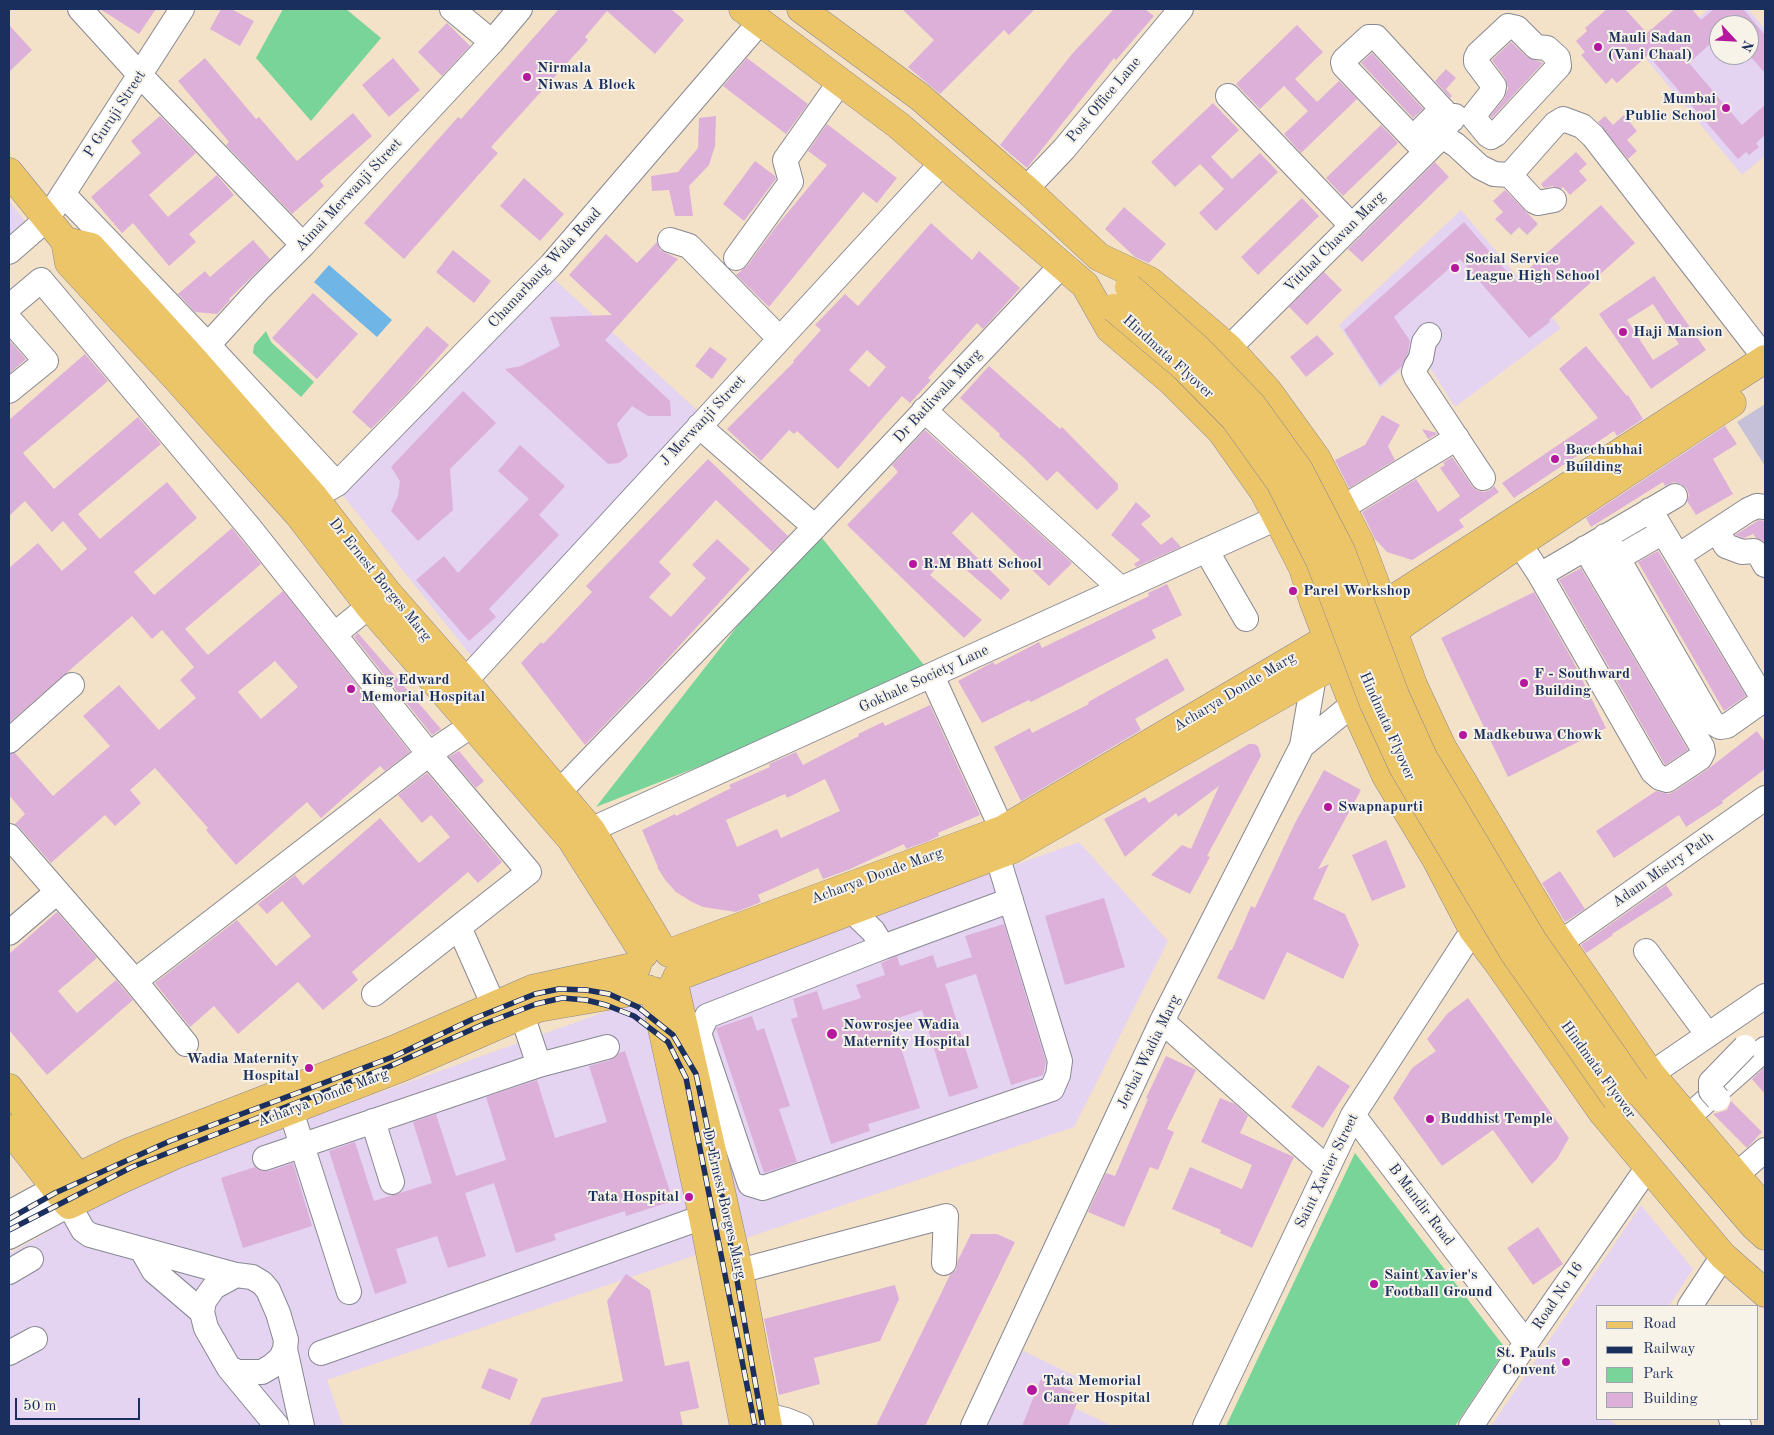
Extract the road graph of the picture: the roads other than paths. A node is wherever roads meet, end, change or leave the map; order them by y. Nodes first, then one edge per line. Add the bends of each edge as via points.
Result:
1 (80, 9) edge
2 (182, 9) edge
3 (452, 9) edge
4 (520, 9) edge
5 (801, 9) edge
6 (1181, 9) edge
7 (751, 15) edge
8 (492, 42) junction
9 (140, 75) junction
10 (840, 82) junction
11 (1228, 96) dead end
12 (1529, 100) junction
13 (1555, 124) junction
14 (1449, 131) junction
15 (942, 163) junction
16 (9, 172) edge
17 (1510, 175) junction
18 (1026, 189) junction
19 (63, 194) junction
20 (1554, 200) dead end
21 (47, 219) junction
22 (1352, 226) junction
23 (670, 240) dead end
24 (302, 245) junction
25 (9, 252) edge
26 (1099, 257) junction
27 (736, 258) dead end
28 (1062, 265) junction
29 (1085, 285) junction
30 (1121, 298) junction
31 (9, 308) edge
32 (9, 318) edge
33 (1429, 334) dead end
34 (780, 338) junction
35 (1229, 348) junction
36 (1765, 359) edge
37 (192, 360) junction
38 (1765, 381) edge
39 (9, 391) edge
40 (924, 410) junction
41 (699, 426) junction
42 (1457, 438) junction
43 (1484, 478) dead end
44 (337, 484) junction
45 (1675, 496) dead end
46 (306, 506) junction
47 (1765, 507) edge
48 (1342, 508) junction
49 (1650, 510) junction
50 (1277, 518) junction
51 (815, 527) junction
52 (1716, 531) junction
53 (1663, 532) junction
54 (1514, 535) junction
55 (1605, 536) junction
56 (1585, 548) junction
57 (1206, 550) junction
58 (1678, 556) junction
59 (1618, 558) junction
60 (1765, 565) edge
61 (1540, 575) junction
62 (1373, 576) junction
63 (1121, 589) junction
64 (378, 599) junction
65 (1313, 600) junction
66 (1384, 605) junction
67 (1246, 619) dead end
68 (1393, 631) junction
69 (335, 634) junction
70 (1328, 637) junction
71 (1338, 663) junction
72 (932, 676) junction
73 (1314, 676) junction
74 (464, 681) junction
75 (1413, 683) junction
76 (72, 685) dead end
77 (1353, 704) junction
78 (1763, 706) edge
79 (481, 724) junction
80 (9, 741) edge
81 (1302, 746) junction
82 (429, 754) junction
83 (1765, 798) edge
84 (551, 799) junction
85 (581, 834) junction
86 (9, 836) edge
87 (1003, 845) junction
88 (57, 892) junction
89 (1011, 900) junction
90 (852, 910) junction
91 (459, 927) junction
92 (1473, 930) junction
93 (9, 932) edge
94 (1560, 942) junction
95 (882, 947) junction
96 (1646, 951) dead end
97 (658, 970) junction
98 (135, 981) junction
99 (374, 994) dead end
100 (1765, 996) edge
101 (531, 1004) junction
102 (494, 1006) junction
103 (1162, 1021) junction
104 (1708, 1035) junction
105 (186, 1044) dead end
106 (607, 1047) dead end
107 (1757, 1050) edge
108 (539, 1065) junction
109 (358, 1074) junction
110 (1634, 1087) junction
111 (9, 1088) edge
112 (1718, 1099) dead end
113 (291, 1111) junction
114 (1353, 1115) junction
115 (1689, 1116) junction
116 (373, 1121) junction
117 (9, 1129) edge
118 (303, 1145) junction
119 (1765, 1150) edge
120 (265, 1158) dead end
121 (1648, 1167) junction
122 (1328, 1168) junction
123 (1736, 1175) junction
124 (392, 1182) dead end
125 (73, 1191) junction
126 (9, 1213) edge
127 (703, 1217) junction
128 (1753, 1223) edge
129 (9, 1237) edge
130 (142, 1250) junction
131 (31, 1259) dead end
132 (944, 1263) dead end
133 (1765, 1268) edge
134 (739, 1271) junction
135 (9, 1272) edge
136 (236, 1275) junction
137 (349, 1292) dead end
138 (1765, 1293) edge
139 (1691, 1305) edge
140 (202, 1312) junction
141 (738, 1331) junction
142 (35, 1338) dead end
143 (1526, 1344) junction
144 (285, 1349) junction
145 (9, 1353) edge
146 (321, 1353) dead end
147 (229, 1368) junction
148 (759, 1422) edge
149 (277, 1426) edge
150 (302, 1426) edge
151 (801, 1426) edge
152 (973, 1426) edge
153 (1205, 1426) edge
154 (1471, 1426) edge

1 - 9 street
2 - 9 street, P Guruji Street
3 - 8 street
4 - 8 street, Aimai Merwanji Street
5 - 18 main road, Hindmata Flyover via 920,98
6 - 18 street, Post Office Lane via 1064,149
7 - 10 main road, Hindmata Flyover
7 - 44 street, Chamarbaug Wala Road via 551,265
8 - 24 street, Aimai Merwanji Street
9 - 19 street, P Guruji Street
9 - 24 street
10 - 15 main road, Hindmata Flyover
10 - 27 street via 785,160 791,182
11 - 22 street
12 - 13 street
12 - 14 street via 1491,136
12 - 14 street via 1556,70 1559,62 1547,48 1536,47 1517,28 1508,26 1476,58 1492,81 1493,91 1474,118
13 - 17 street
13 - 36 street via 1563,120 1582,126 1593,136
14 - 17 street via 1480,168 1494,174
14 - 22 street, Vitthal Chavan Marg
15 - 28 main road, Hindmata Flyover
15 - 34 street, J Merwanji Street
16 - 21 main road, Dr Ernest Borges Marg
17 - 20 street via 1538,203
18 - 26 main road, Hindmata Flyover
19 - 21 street, P Guruji Street
19 - 37 street
21 - 25 street, P Guruji Street
21 - 37 main road, Dr Ernest Borges Marg via 66,241 91,247
22 - 35 street, Vitthal Chavan Marg
23 - 34 street via 689,246
24 - 37 street, Aimai Merwanji Street
26 - 30 main road, Hindmata Flyover
26 - 35 main road via 1150,281
28 - 29 main road, Hindmata Flyover
28 - 40 street, Dr Batliwala Marg
29 - 30 main road, Hindmata Flyover
29 - 50 main road via 1110,329 1171,380 1220,432 1264,492
30 - 110 main road, Hindmata Flyover, bridge via 1199,350 1252,405 1299,470 1341,551 1395,695 1423,756 1533,941
31 - 69 street via 40,280
32 - 39 street via 46,361
33 - 42 street via 1414,372
34 - 41 street, J Merwanji Street
35 - 48 main road via 1268,391 1312,452
36 - 54 main road, Acharya Donde Marg
37 - 44 street
37 - 46 main road, Dr Ernest Borges Marg
38 - 54 main road, Acharya Donde Marg
40 - 51 street, Dr Batliwala Marg
40 - 63 street
41 - 51 street
41 - 74 street, J Merwanji Street
42 - 43 street
42 - 48 street
44 - 46 street, Chamarbaug Wala Road
45 - 49 street
46 - 64 main road, Dr Ernest Borges Marg
47 - 52 street via 1748,510
48 - 62 main road
49 - 53 street
49 - 55 street
50 - 57 street, Gokhale Society Lane
50 - 65 main road via 1303,568
51 - 84 street, Dr Batliwala Marg
52 - 58 street
52 - 60 street via 1726,546 1742,552 1754,551
53 - 58 street
53 - 59 street
54 - 61 street
54 - 66 main road, Acharya Donde Marg
54 - 68 main road, Acharya Donde Marg
55 - 56 street
55 - 59 street
56 - 61 street
56 - 61 street via 1702,747 1700,758 1667,780 1653,772
57 - 63 street, Gokhale Society Lane
57 - 67 street
58 - 78 street
59 - 78 street via 1712,722 1727,726
62 - 65 main road
62 - 66 main road
63 - 72 street, Gokhale Society Lane
64 - 69 street
64 - 74 main road, Dr Ernest Borges Marg
64 - 79 main road, Dr Ernest Borges Marg
65 - 70 main road
66 - 68 main road
66 - 70 main road, Acharya Donde Marg
68 - 71 main road, Acharya Donde Marg
68 - 75 main road
69 - 82 street
70 - 71 main road
70 - 87 main road, Acharya Donde Marg
71 - 73 main road, Acharya Donde Marg
71 - 77 main road
72 - 85 street, Gokhale Society Lane
72 - 87 street
73 - 81 street, Jerbai Wadia Marg
73 - 87 main road, Acharya Donde Marg
74 - 79 main road, Dr Ernest Borges Marg
75 - 77 street
75 - 94 main road via 1442,747
76 - 80 street
77 - 81 street
77 - 92 main road via 1386,776 1436,859
79 - 82 street
79 - 84 main road, Dr Ernest Borges Marg
81 - 103 street, Jerbai Wadia Marg
82 - 91 street via 529,872
82 - 98 street
83 - 94 street, Adam Mistry Path
84 - 85 main road, Dr Ernest Borges Marg
85 - 97 main road, Dr Ernest Borges Marg
86 - 88 street
87 - 89 street
87 - 90 main road, Acharya Donde Marg
87 - 97 main road, Acharya Donde Marg
88 - 93 street
88 - 98 street
89 - 95 street
89 - 95 street via 1060,1061 1052,1088 763,1188 750,1184 699,1034 707,1016
90 - 95 street via 873,931
90 - 97 main road, Acharya Donde Marg
91 - 99 street
91 - 102 street
92 - 114 street, Saint Xavier Street
92 - 121 main road via 1602,1112
94 - 110 main road
96 - 104 street
97 - 101 main road, Acharya Donde Marg
97 - 127 main road, Dr Ernest Borges Marg
97 - 134 main road, Dr Ernest Borges Marg
98 - 105 street
100 - 104 street
101 - 102 main road, Acharya Donde Marg
101 - 108 street
101 - 109 main road, Acharya Donde Marg via 403,1067
102 - 109 main road, Acharya Donde Marg via 395,1049
103 - 122 street
103 - 152 street, Jerbai Wadia Marg
104 - 110 street
106 - 108 street
107 - 112 street, bridge via 1711,1082 1711,1091
107 - 115 street
108 - 116 street
109 - 113 main road, Acharya Donde Marg
109 - 125 main road, Acharya Donde Marg via 136,1149
110 - 115 main road
110 - 128 main road, Hindmata Flyover
111 - 125 main road
113 - 118 street
113 - 125 main road, Acharya Donde Marg
114 - 122 street, Saint Xavier Street
114 - 143 street, B Mandir Road
115 - 123 main road
116 - 118 street
116 - 124 street
117 - 125 main road
118 - 120 street
118 - 137 street
119 - 123 street
121 - 128 main road
121 - 143 street, Road No 16
122 - 153 street, Saint Xavier Street
123 - 128 main road
125 - 126 street, Acharya Donde Marg
125 - 129 street, Acharya Donde Marg
125 - 130 street via 83,1230
127 - 141 main road, Dr Ernest Borges Marg
127 - 146 street
128 - 133 main road, Hindmata Flyover
128 - 138 main road
128 - 139 street
130 - 136 street
130 - 140 street via 154,1271
131 - 135 street
132 - 134 street via 946,1216
134 - 141 main road, Dr Ernest Borges Marg
136 - 140 street via 214,1287 204,1301
136 - 144 street via 252,1277 268,1290 286,1340
140 - 147 street via 206,1328
141 - 148 main road, Dr Ernest Borges Marg
142 - 145 street
143 - 154 street, Road No 16
144 - 147 street via 281,1358 262,1372 238,1372
144 - 150 street
147 - 149 street
148 - 151 street via 786,1420

